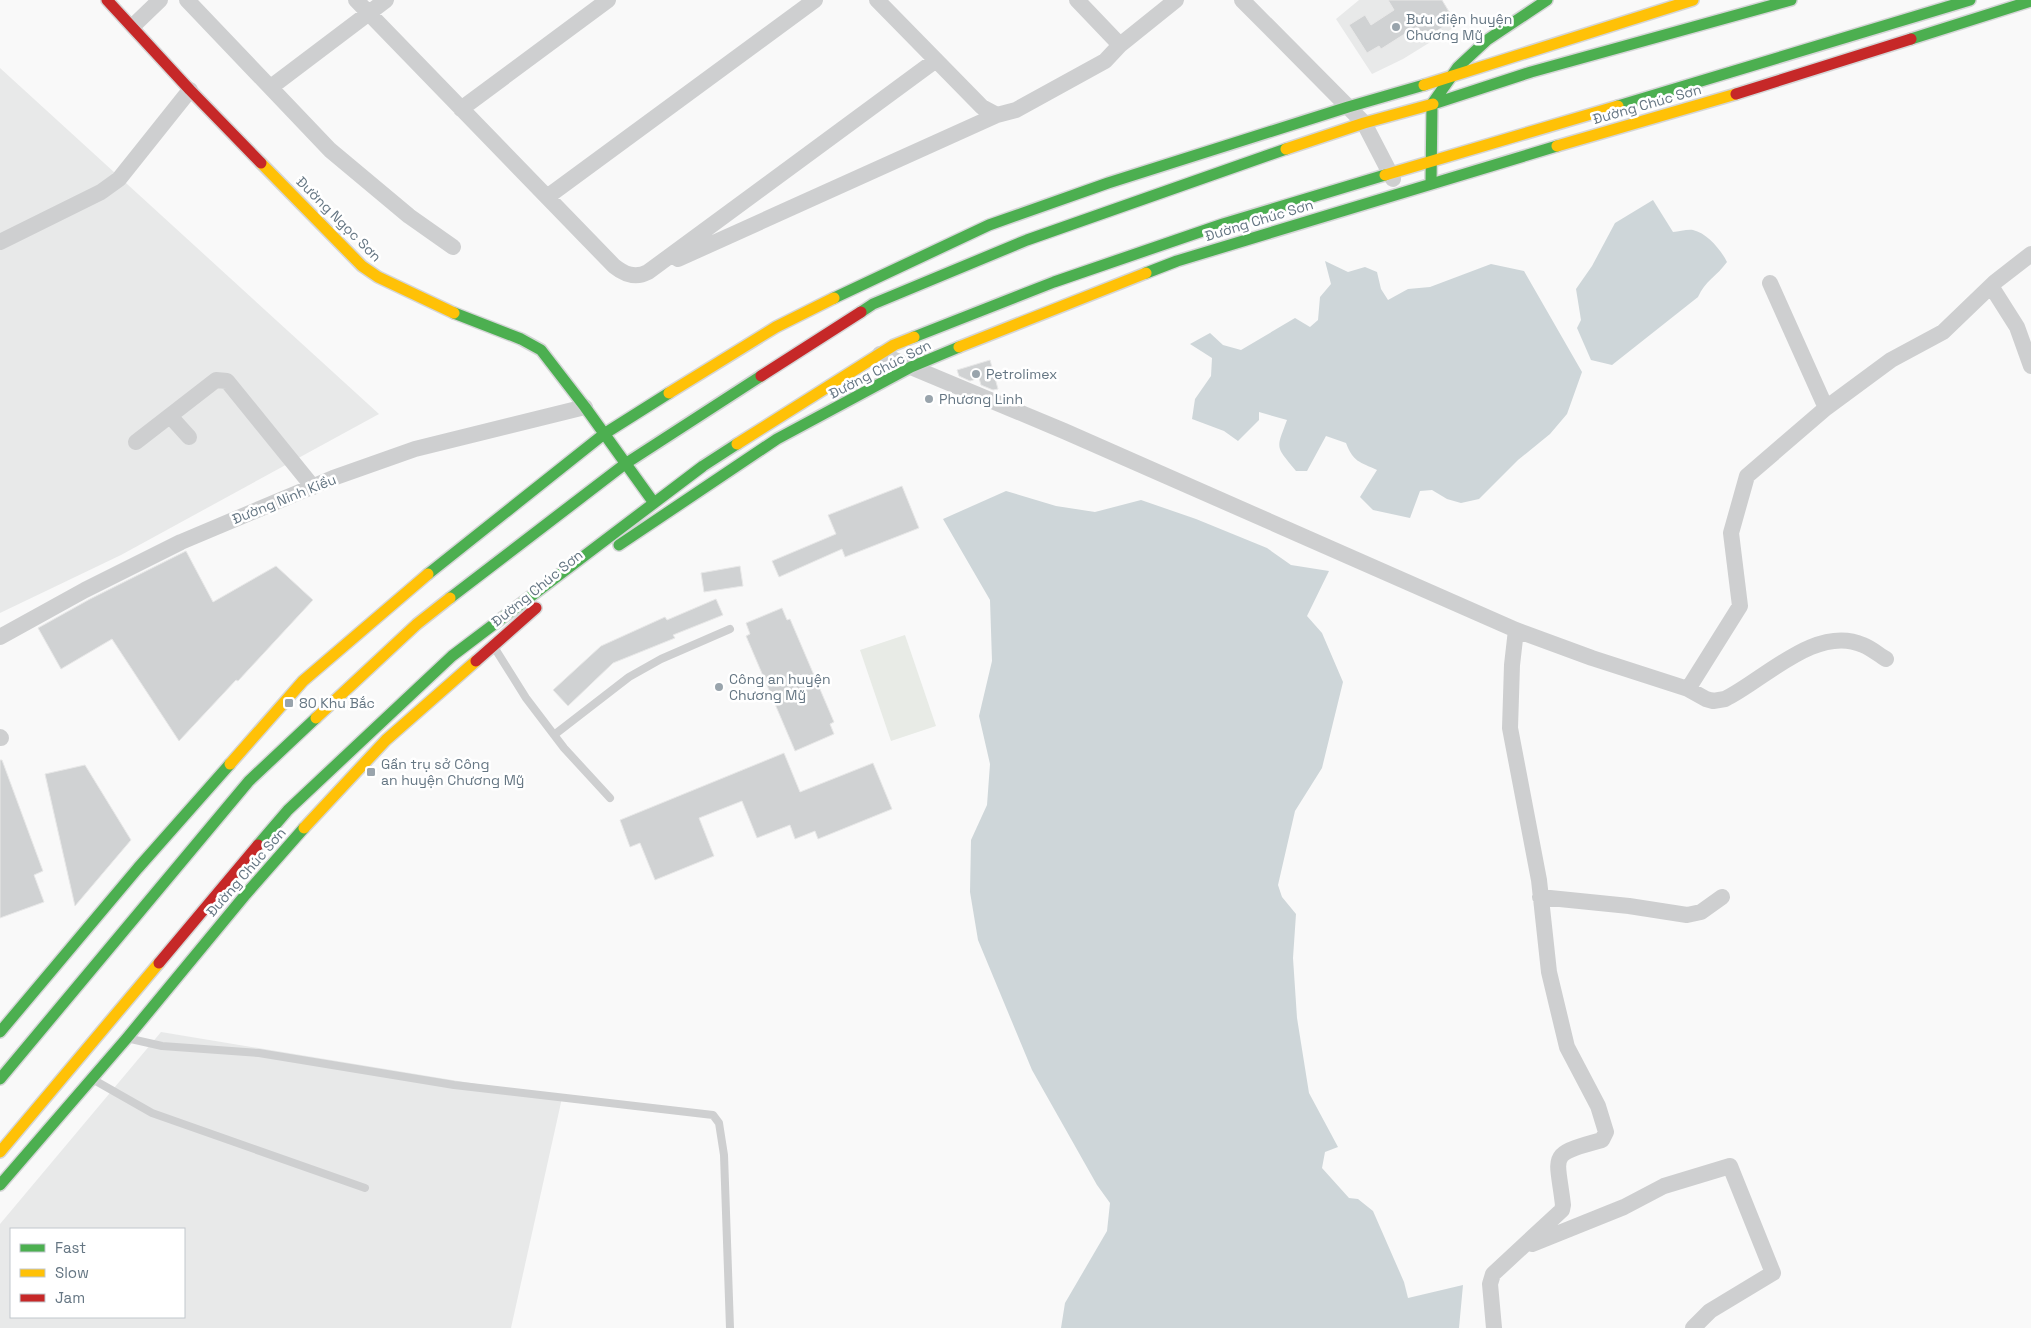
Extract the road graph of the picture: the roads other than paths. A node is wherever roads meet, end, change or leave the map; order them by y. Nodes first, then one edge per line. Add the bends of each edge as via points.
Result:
1 (107, 0) edge
2 (160, 0) edge
3 (187, 0) edge
4 (356, 0) edge
5 (386, 0) edge
6 (608, 0) edge
7 (816, 0) edge
8 (877, 0) edge
9 (1077, 0) edge
10 (1176, 0) edge
11 (1242, 0) edge
12 (1547, 0) edge
13 (1693, 0) edge
14 (1792, 0) edge
15 (1970, 0) edge
16 (2030, 3) edge
17 (368, 13) junction
18 (133, 26) junction
19 (1120, 45) junction
20 (936, 60) junction
21 (1450, 78) junction
22 (272, 87) junction
23 (190, 90) junction
24 (1432, 104) junction
25 (1348, 108) junction
26 (461, 109) junction
27 (996, 115) junction
28 (1364, 123) junction
29 (1431, 161) junction
30 (1390, 173) junction
31 (1431, 183) junction
32 (1400, 193) junction
33 (547, 197) junction
34 (0, 242) edge
35 (452, 247) dead end
36 (2031, 254) edge
37 (648, 272) junction
38 (1770, 283) dead end
39 (1991, 286) junction
40 (880, 354) junction
41 (2031, 366) edge
42 (911, 367) junction
43 (585, 407) junction
44 (1826, 408) junction
45 (170, 416) junction
46 (604, 434) junction
47 (188, 436) dead end
48 (136, 442) dead end
49 (625, 464) junction
50 (313, 487) junction
51 (654, 504) junction
52 (730, 629) dead end
53 (1516, 630) junction
54 (484, 632) junction
55 (0, 637) edge
56 (492, 645) junction
57 (1886, 659) dead end
58 (1688, 689) junction
59 (554, 735) junction
60 (610, 798) dead end
61 (1540, 897) junction
62 (1722, 897) dead end
63 (0, 1032) edge
64 (127, 1038) junction
65 (82, 1073) junction
66 (0, 1079) edge
67 (0, 1152) edge
68 (0, 1185) edge
69 (365, 1188) dead end
70 (1518, 1250) junction
71 (730, 1328) edge
72 (1494, 1328) edge
73 (1693, 1328) edge

1 - 18 main road, Đường Ngọc Sơn
2 - 18 street
3 - 22 street
4 - 17 street
5 - 17 street
6 - 26 street
7 - 33 street
8 - 20 street
9 - 19 street
10 - 19 street
11 - 25 street
12 - 21 main road via 1487,40
13 - 21 main road
14 - 24 main road via 1531,72
15 - 29 main road, Đường Chúc Sơn
16 - 31 main road, Đường Chúc Sơn
17 - 22 street
17 - 26 street
18 - 23 main road, Đường Ngọc Sơn
19 - 27 street via 1097,65 1016,110
20 - 27 street via 982,106
20 - 37 street
21 - 24 main road
21 - 25 main road
22 - 35 street via 330,150 408,216
23 - 34 street via 119,179 101,192
23 - 43 main road, Đường Ngọc Sơn via 362,266 461,317 535,346
24 - 28 main road
24 - 29 main road
25 - 28 street
25 - 46 main road via 1108,183 989,225 776,327
26 - 33 street
27 - 37 street
28 - 30 street
28 - 49 main road via 1027,240 873,304
29 - 30 main road, Đường Chúc Sơn
29 - 31 main road
30 - 32 street
30 - 40 main road, Đường Chúc Sơn via 1224,224 1054,282 894,345
31 - 32 main road, Đường Chúc Sơn
32 - 42 main road, Đường Chúc Sơn via 1177,261
33 - 37 street via 614,266 630,275
36 - 39 street
38 - 44 street
39 - 41 street via 2018,327
39 - 44 street via 1942,332 1891,360
40 - 42 street
40 - 51 main road, Đường Chúc Sơn via 703,466
42 - 53 street
42 - 56 main road, Đường Chúc Sơn via 777,439 579,572
43 - 46 main road, Đường Ngọc Sơn
43 - 50 street, Đường Ninh Kiều via 415,449
44 - 58 street via 1747,476 1731,533 1740,606
45 - 47 street
45 - 48 street
45 - 50 street via 216,380 228,381
46 - 49 main road, Đường Ngọc Sơn
46 - 63 main road via 445,560 303,681 138,868
49 - 51 main road, Đường Ngọc Sơn
49 - 66 main road via 417,624 249,781
50 - 55 street, Đường Ninh Kiều via 181,542
51 - 54 main road, Đường Chúc Sơn
52 - 59 lane via 661,659 629,677
53 - 58 street
53 - 61 street via 1510,728
54 - 56 lane
54 - 65 main road, Đường Chúc Sơn via 452,656 288,810
56 - 59 lane
56 - 64 main road, Đường Chúc Sơn via 386,740 246,894
57 - 58 street via 1863,645 1845,640 1830,642 1797,654 1725,699 1713,701
59 - 60 lane
61 - 62 street via 1687,915 1701,912
61 - 70 street via 1547,963 1567,1047 1598,1106 1606,1132 1602,1140 1568,1149 1561,1156 1557,1167 1562,1210
64 - 65 main road, Đường Chúc Sơn
64 - 71 lane via 162,1046 259,1053 454,1085 713,1115 719,1123 724,1154
65 - 67 main road, Đường Chúc Sơn
65 - 68 main road, Đường Chúc Sơn
65 - 69 lane via 152,1113
70 - 72 street via 1490,1279
70 - 73 street via 1624,1207 1664,1186 1730,1166 1773,1273 1710,1311

